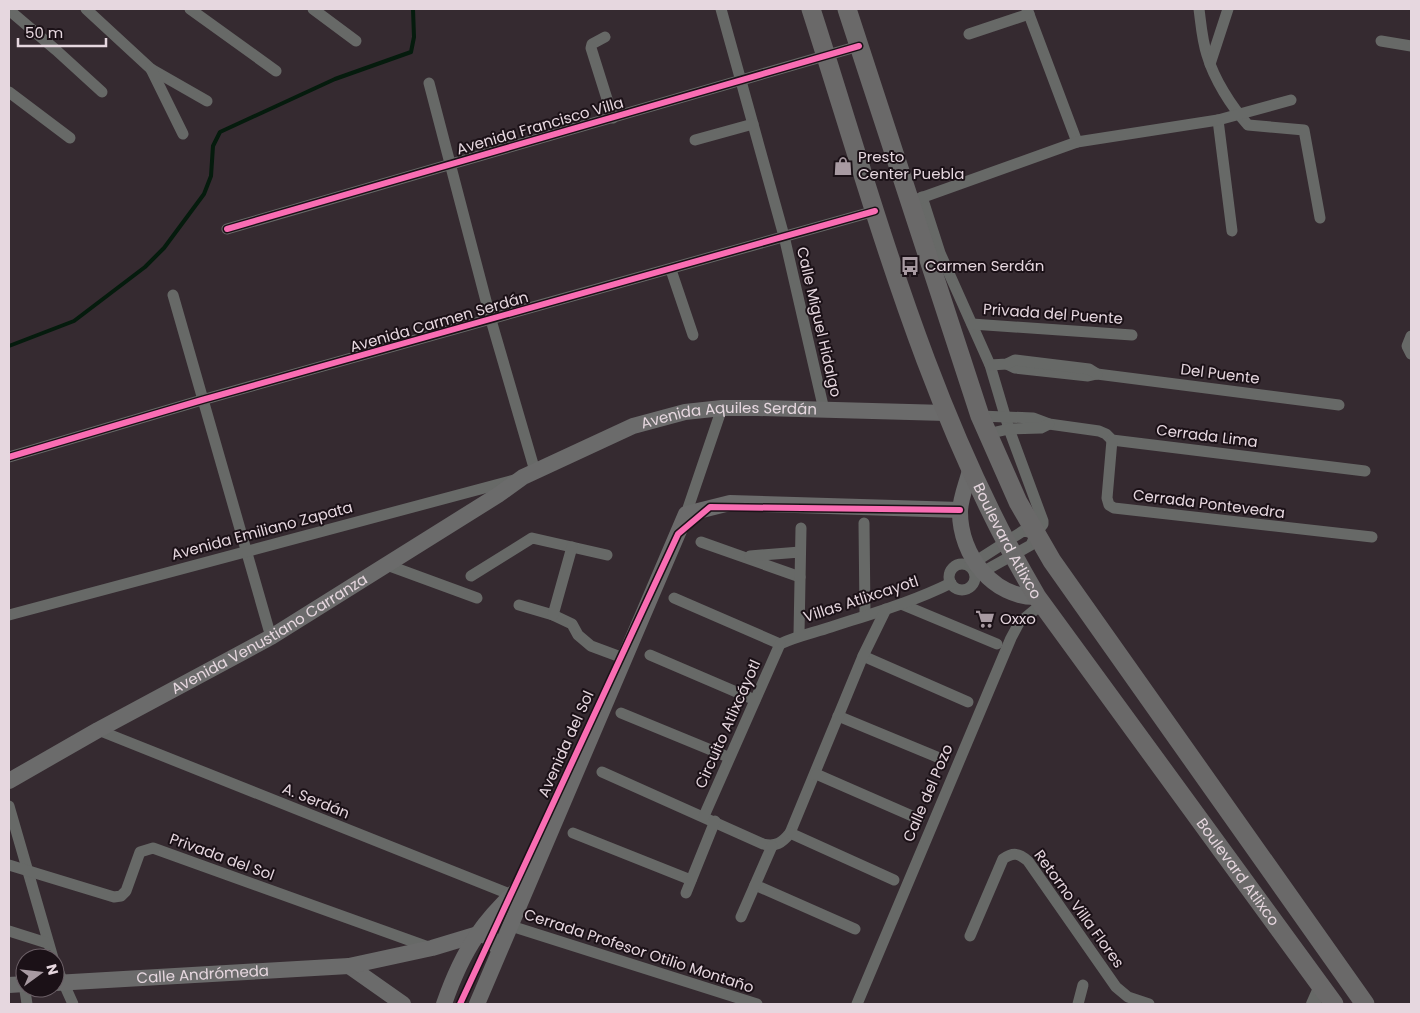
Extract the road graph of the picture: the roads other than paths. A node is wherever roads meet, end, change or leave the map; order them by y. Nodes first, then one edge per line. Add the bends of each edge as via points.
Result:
1 (190, 9) edge
2 (313, 9) edge
3 (721, 9) edge
4 (811, 9) edge
5 (847, 9) edge
6 (1199, 9) edge
7 (1228, 9) edge
8 (9, 10) edge
9 (89, 10) edge
10 (1028, 11) edge
11 (969, 34) dead end
12 (605, 37) dead end
13 (1381, 41) dead end
14 (356, 42) dead end
15 (859, 46) junction
16 (1411, 46) edge
17 (826, 57) junction
18 (1210, 64) junction
19 (151, 69) junction
20 (276, 71) dead end
21 (742, 81) junction
22 (428, 83) dead end
23 (9, 92) edge
24 (102, 92) dead end
25 (1291, 100) dead end
26 (207, 101) dead end
27 (1239, 115) junction
28 (613, 118) junction
29 (1218, 120) junction
30 (753, 124) junction
31 (183, 134) dead end
32 (70, 138) dead end
33 (695, 140) dead end
34 (1077, 142) junction
35 (450, 165) junction
36 (916, 200) junction
37 (875, 211) junction
38 (1320, 218) dead end
39 (924, 224) junction
40 (227, 229) dead end
41 (1232, 231) dead end
42 (784, 236) junction
43 (671, 270) junction
44 (173, 296) dead end
45 (491, 320) junction
46 (972, 324) junction
47 (693, 335) dead end
48 (1132, 335) dead end
49 (1411, 336) edge
50 (1411, 354) edge
51 (990, 365) junction
52 (202, 400) junction
53 (1339, 404) dead end
54 (722, 408) junction
55 (824, 410) junction
56 (946, 414) junction
57 (980, 416) junction
58 (1006, 418) junction
59 (1049, 424) junction
60 (1009, 429) junction
61 (987, 434) junction
62 (1112, 440) junction
63 (9, 457) edge
64 (970, 470) junction
65 (1365, 471) dead end
66 (529, 474) junction
67 (960, 510) junction
68 (686, 514) junction
69 (864, 524) dead end
70 (801, 528) dead end
71 (1036, 533) junction
72 (1372, 537) dead end
73 (701, 542) dead end
74 (572, 547) junction
75 (1010, 549) junction
76 (245, 551) junction
77 (800, 552) junction
78 (607, 554) dead end
79 (744, 556) junction
80 (387, 565) junction
81 (976, 569) junction
82 (471, 576) dead end
83 (800, 577) junction
84 (951, 583) junction
85 (477, 598) dead end
86 (674, 598) dead end
87 (1040, 600) junction
88 (900, 604) junction
89 (519, 605) dead end
90 (886, 609) junction
91 (865, 614) junction
92 (9, 615) edge
93 (553, 615) junction
94 (800, 634) junction
95 (271, 637) junction
96 (780, 644) junction
97 (997, 644) dead end
98 (650, 655) dead end
99 (863, 656) junction
100 (626, 659) junction
101 (755, 700) junction
102 (968, 702) dead end
103 (621, 713) dead end
104 (838, 716) junction
105 (98, 730) junction
106 (728, 757) junction
107 (942, 759) dead end
108 (602, 772) dead end
109 (816, 774) junction
110 (9, 781) edge
111 (9, 806) edge
112 (710, 819) junction
113 (919, 820) dead end
114 (573, 833) dead end
115 (790, 833) junction
116 (772, 846) junction
117 (9, 865) edge
118 (27, 871) junction
119 (692, 880) junction
120 (894, 880) dead end
121 (755, 886) junction
122 (686, 893) dead end
123 (517, 897) junction
124 (741, 918) dead end
125 (511, 926) junction
126 (855, 929) dead end
127 (9, 931) edge
128 (475, 935) junction
129 (970, 936) dead end
130 (47, 942) junction
131 (49, 948) edge
132 (432, 948) junction
133 (499, 950) junction
134 (349, 966) junction
135 (65, 982) edge
136 (1083, 985) dead end
137 (1321, 986) junction
138 (65, 991) edge
139 (73, 1004) edge
140 (403, 1004) edge
141 (444, 1004) edge
142 (477, 1004) edge
143 (757, 1004) edge
144 (857, 1004) edge
145 (1078, 1004) edge
146 (1149, 1004) edge
147 (1314, 1004) edge
148 (1334, 1004) edge
149 (1365, 1004) edge

1 - 20 street
2 - 14 street
3 - 21 street, Calle Miguel Hidalgo
4 - 17 main road, Boulevard Atlixco
5 - 15 main road, Boulevard Atlixco
6 - 18 street
7 - 18 street
8 - 24 street
9 - 19 street
10 - 11 street
10 - 34 street
12 - 28 street via 592,44 591,48
13 - 16 street
15 - 17 street, Avenida Francisco Villa
15 - 36 main road, Boulevard Atlixco
17 - 21 street, Avenida Francisco Villa
17 - 37 main road, Boulevard Atlixco
18 - 27 street
19 - 26 street
19 - 31 street
21 - 28 street, Avenida Francisco Villa
21 - 30 street, Calle Miguel Hidalgo
22 - 35 street
23 - 32 street
25 - 27 street
27 - 29 street
27 - 38 street via 1251,127 1304,130
28 - 35 street, Avenida Francisco Villa
29 - 34 street
29 - 41 street
30 - 33 street
30 - 42 street, Calle Miguel Hidalgo
34 - 36 street
35 - 40 street, Avenida Francisco Villa
35 - 45 street
36 - 39 main road, Boulevard Atlixco
37 - 42 street, Avenida Carmen Serdán
37 - 56 main road, Boulevard Atlixco
39 - 46 street
39 - 57 main road, Boulevard Atlixco
42 - 43 street, Avenida Carmen Serdán
42 - 55 street, Calle Miguel Hidalgo
43 - 45 street, Avenida Carmen Serdán
43 - 47 street
44 - 52 street
45 - 52 street, Avenida Carmen Serdán
45 - 66 street
46 - 48 street, Privada del Puente
46 - 51 street
49 - 50 street via 1407,346
51 - 53 street, Del Puente via 1008,364 1015,360 1089,368 1097,374
51 - 58 street
52 - 63 street, Avenida Carmen Serdán
52 - 76 street
54 - 55 main road, Avenida Aquiles Serdán
54 - 66 main road, Avenida Aquiles Serdán via 685,412 633,426
54 - 68 street, Avenida del Sol
55 - 56 main road, Avenida Aquiles Serdán
56 - 64 main road, Boulevard Atlixco
57 - 58 street, Cerrada Lima
57 - 61 main road, Boulevard Atlixco
58 - 59 street, Cerrada Lima via 1033,418
58 - 60 street
59 - 60 street, Cerrada Lima via 1033,429
59 - 62 street, Cerrada Lima via 1099,431
60 - 61 street, Cerrada Lima
60 - 71 street via 1043,521
61 - 71 main road, Boulevard Atlixco
62 - 65 street, Cerrada Lima
62 - 72 street, Cerrada Pontevedra via 1107,498 1114,508
64 - 67 main road
64 - 75 main road, Boulevard Atlixco
66 - 76 street, Avenida Emiliano Zapata
66 - 80 main road, Avenida Venustiano Carranza
67 - 68 main road via 730,503
67 - 81 main road via 964,537
68 - 100 main road, Avenida del Sol
69 - 91 street
70 - 77 street
71 - 75 street via 1031,545
71 - 75 street via 1023,531
71 - 149 main road, Boulevard Atlixco via 1052,562
73 - 79 street
74 - 78 street
74 - 82 street via 532,538
74 - 93 street
75 - 81 street
75 - 87 main road, Boulevard Atlixco
76 - 92 street, Avenida Emiliano Zapata
76 - 95 street
77 - 79 street
77 - 83 street
79 - 83 street
80 - 85 street
80 - 95 main road, Avenida Venustiano Carranza
81 - 84 street via 961,564 954,567 949,575
81 - 84 street via 974,584 966,590 957,589
81 - 87 main road via 1016,595
83 - 94 street
84 - 88 street, Villas Atlixcayotl
86 - 96 street
87 - 137 main road, Boulevard Atlixco
87 - 144 street, Calle del Pozo via 1019,623 1011,638
88 - 90 street, Villas Atlixcayotl
88 - 97 street
89 - 93 street
90 - 91 street, Villas Atlixcayotl
90 - 99 street
91 - 94 street, Villas Atlixcayotl
93 - 100 street via 572,624 578,635 591,646
94 - 96 street, Villas Atlixcayotl
95 - 105 main road, Avenida Venustiano Carranza
96 - 101 street, Circuito Atlixcáyotl
98 - 101 street
99 - 102 street
99 - 104 street
100 - 123 main road, Avenida del Sol via 528,880
101 - 106 street, Circuito Atlixcáyotl
103 - 106 street
104 - 107 street
104 - 109 street
105 - 110 main road, Avenida Venustiano Carranza
105 - 123 street, A. Serdán
106 - 112 street, Circuito Atlixcáyotl
108 - 112 street
109 - 113 street
109 - 115 street
111 - 118 street
112 - 116 street
112 - 119 street, Circuito Atlixcáyotl
114 - 119 street
115 - 116 street via 782,842
115 - 120 street
116 - 121 street
117 - 118 street
118 - 130 street
118 - 132 street, Privada del Sol via 114,898 126,891 140,852 153,848
119 - 122 street, Circuito Atlixcáyotl
121 - 124 street
121 - 126 street
123 - 125 main road, Avenida del Sol
123 - 128 main road, Avenida del Sol
125 - 133 main road, Avenida del Sol
125 - 143 street, Cerrada Profesor Otilio Montaño
127 - 130 street
128 - 132 main road, Calle Andrómeda
128 - 133 main road via 492,939
128 - 141 main road, Avenida del Sol via 454,975
129 - 146 street, Retorno Villa Flores via 1003,859 1011,853 1020,854 1116,987 1128,997
130 - 131 street
132 - 134 main road, Calle Andrómeda
133 - 142 main road, Avenida del Sol
134 - 135 main road, Calle Andrómeda
134 - 140 main road
136 - 145 street
137 - 147 street
137 - 148 main road, Boulevard Atlixco
138 - 139 street

